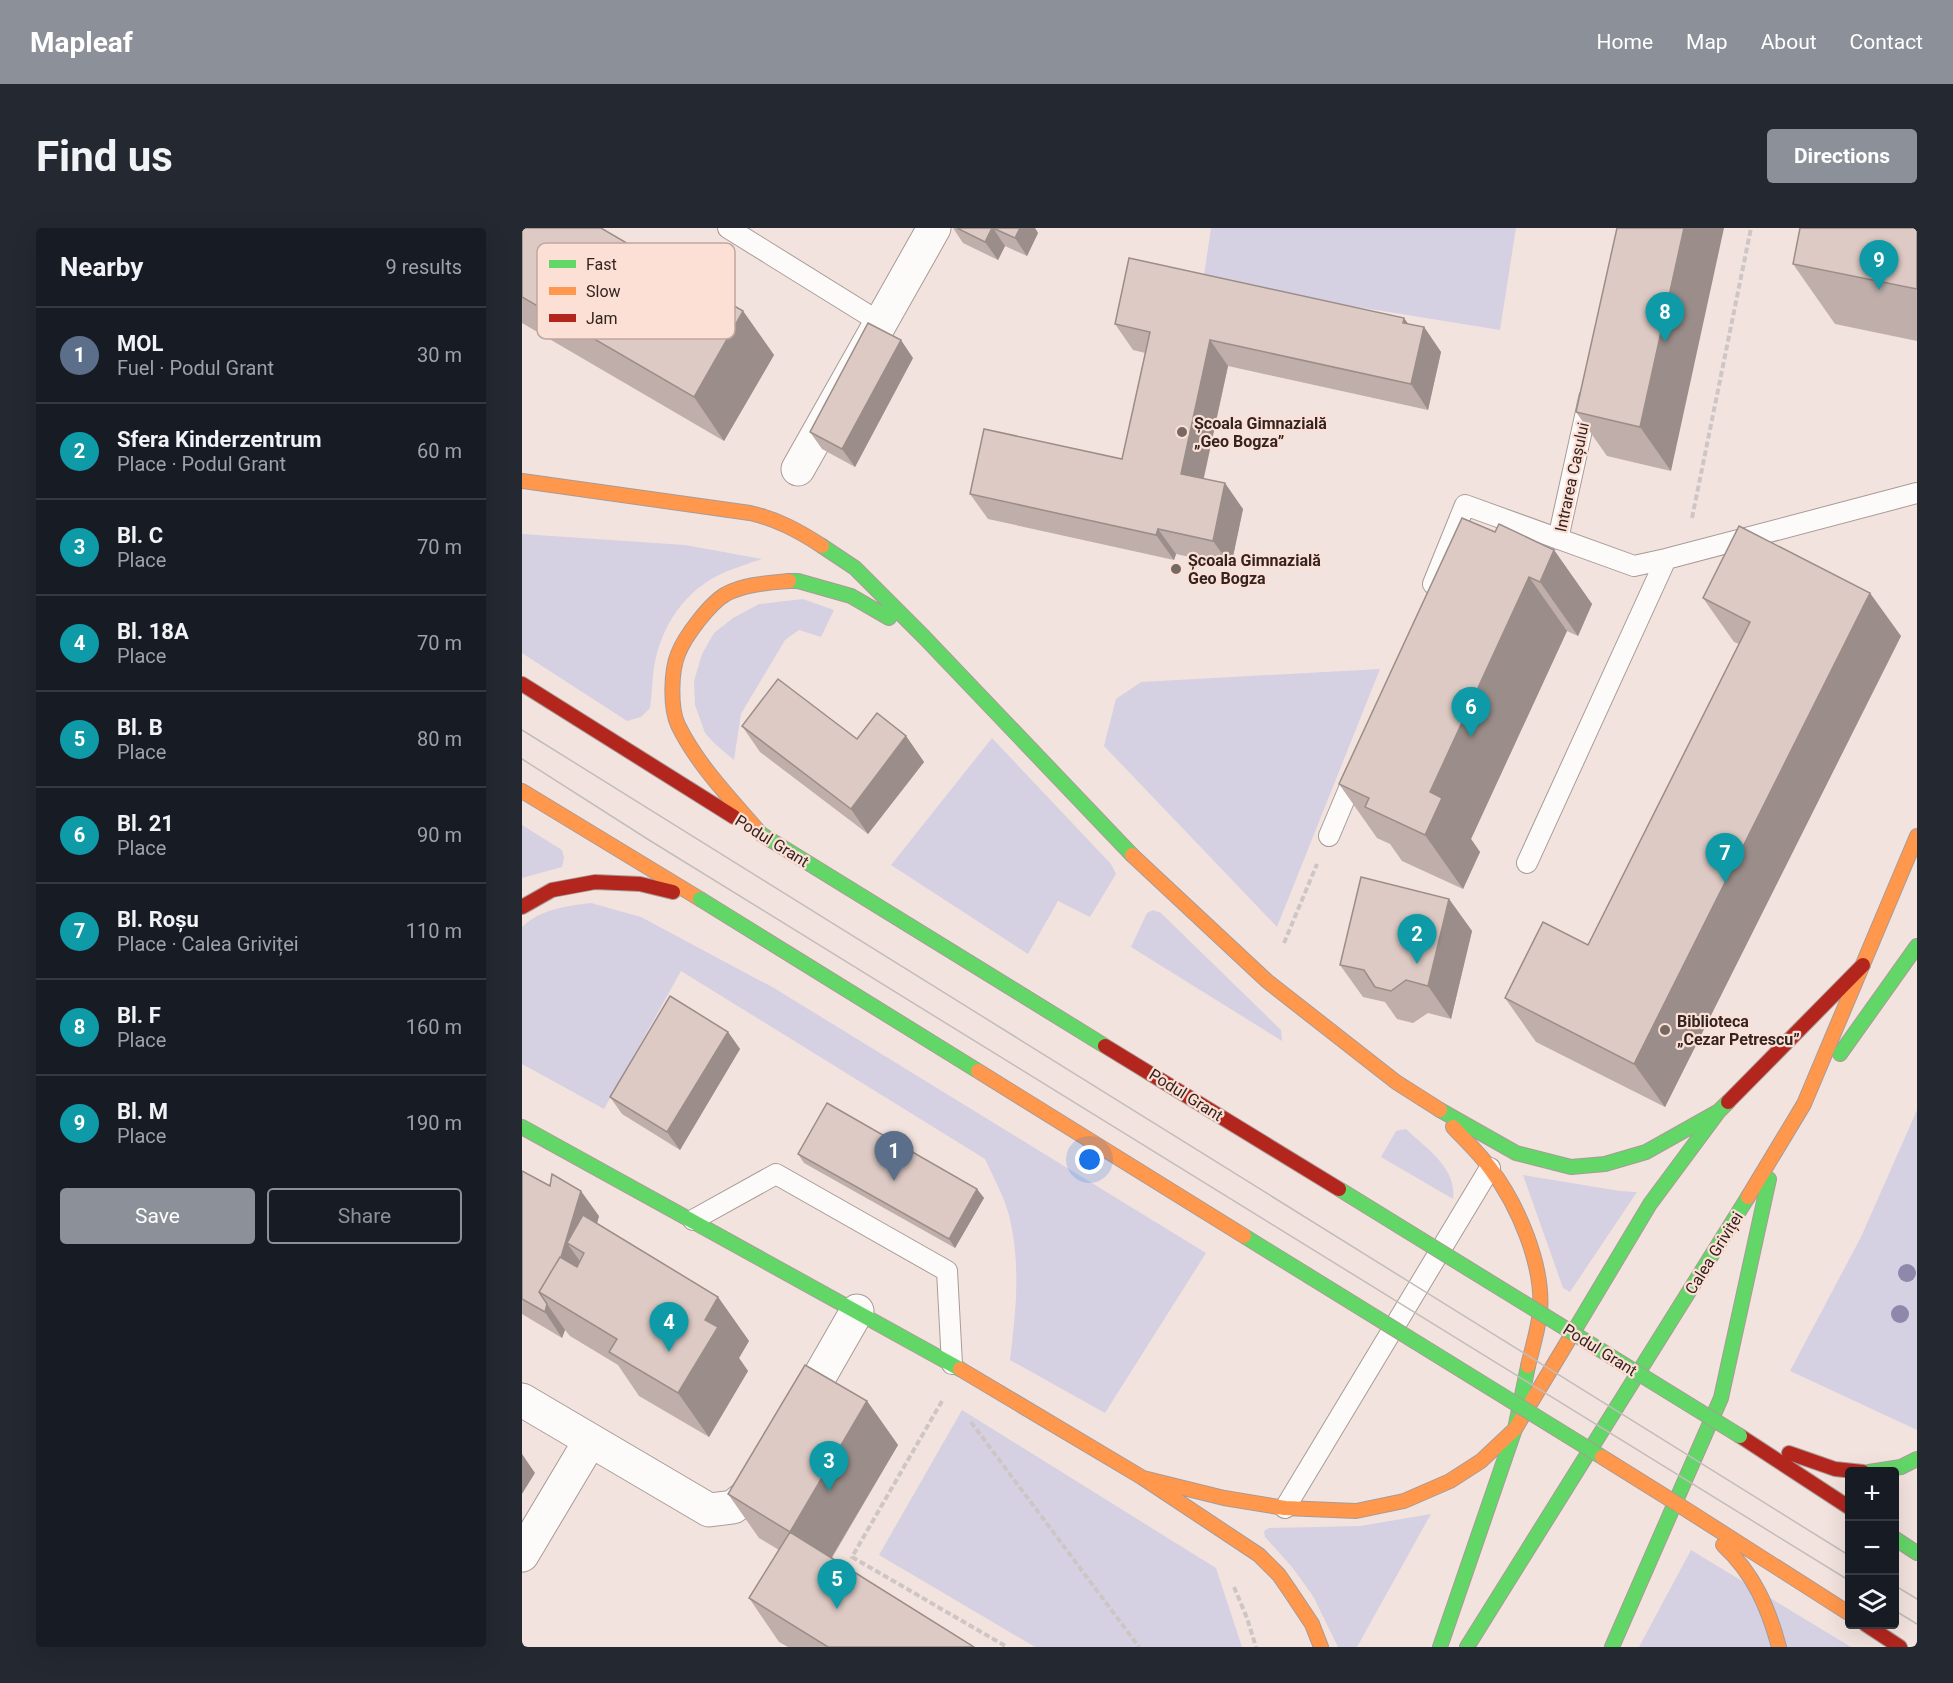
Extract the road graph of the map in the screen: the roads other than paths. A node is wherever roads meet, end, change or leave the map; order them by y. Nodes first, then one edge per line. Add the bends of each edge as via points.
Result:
1 (728, 228) edge
2 (934, 228) edge
3 (881, 323) junction
4 (1593, 378) edge
5 (798, 469) dead end
6 (522, 481) edge
7 (1917, 493) edge
8 (1558, 539) junction
9 (1675, 557) junction
10 (1425, 604) edge
11 (924, 637) junction
12 (522, 684) edge
13 (1361, 759) edge
14 (522, 791) edge
15 (761, 834) junction
16 (1329, 836) road end
17 (1917, 836) edge
18 (1527, 864) dead end
19 (700, 899) junction
20 (522, 907) edge
21 (1917, 946) edge
22 (1863, 965) junction
23 (1804, 1104) junction
24 (1434, 1106) junction
25 (1719, 1110) junction
26 (522, 1127) edge
27 (1774, 1156) junction
28 (1490, 1168) junction
29 (693, 1220) junction
30 (857, 1311) junction
31 (952, 1364) junction
32 (522, 1400) edge
33 (1515, 1429) junction
34 (1740, 1436) junction
35 (590, 1441) junction
36 (1917, 1459) edge
37 (1899, 1467) edge
38 (1845, 1470) edge
39 (1143, 1478) junction
40 (1679, 1505) junction
41 (1845, 1505) edge
42 (1285, 1508) junction
43 (1899, 1541) edge
44 (1917, 1553) edge
45 (522, 1555) edge
46 (1845, 1611) edge
47 (1873, 1629) edge
48 (1321, 1647) edge
49 (1440, 1647) edge
50 (1467, 1647) edge
51 (1612, 1647) edge
52 (1779, 1647) edge
53 (1900, 1647) edge

1 - 3 lane
2 - 3 street
3 - 5 street
4 - 8 lane, Intrarea Cașului
6 - 11 main road via 771,518 799,531 855,568
7 - 9 lane, Intrarea Cașului
8 - 9 lane, Intrarea Cașului via 1634,566
8 - 10 lane via 1465,505
9 - 18 lane
11 - 15 main road via 851,596 798,581 760,583 726,594 698,620 678,654 672,690 677,723 699,761
11 - 24 main road via 1142,866 1267,981 1387,1075
12 - 15 main road, Podul Grant
13 - 16 lane
14 - 19 main road
15 - 34 main road, Podul Grant, bridge
17 - 22 main road, Calea Griviței
19 - 20 main road via 640,884 595,882 552,890
19 - 40 main road, bridge
21 - 23 main road
22 - 23 main road, Calea Griviței
22 - 25 main road
23 - 27 main road, Calea Griviței
24 - 25 main road via 1516,1153 1571,1167 1605,1164 1646,1152
24 - 28 main road
25 - 33 main road via 1650,1204
26 - 29 main road
27 - 50 main road, Calea Griviței
27 - 51 main road via 1721,1398
28 - 33 main road via 1530,1244 1538,1276 1540,1312
28 - 42 lane
29 - 30 main road
29 - 31 lane via 776,1174 947,1271
30 - 31 main road
30 - 35 street via 753,1491 733,1507 709,1510
31 - 39 main road
32 - 35 street
33 - 42 main road via 1481,1461 1450,1481 1404,1501 1356,1511
33 - 49 main road
34 - 38 main road
34 - 41 main road, Podul Grant
35 - 45 street
36 - 37 main road
39 - 42 main road
39 - 48 main road via 1259,1554 1290,1591 1312,1624
40 - 46 main road
40 - 52 main road via 1730,1551 1752,1580 1770,1615
43 - 44 main road
47 - 53 main road

